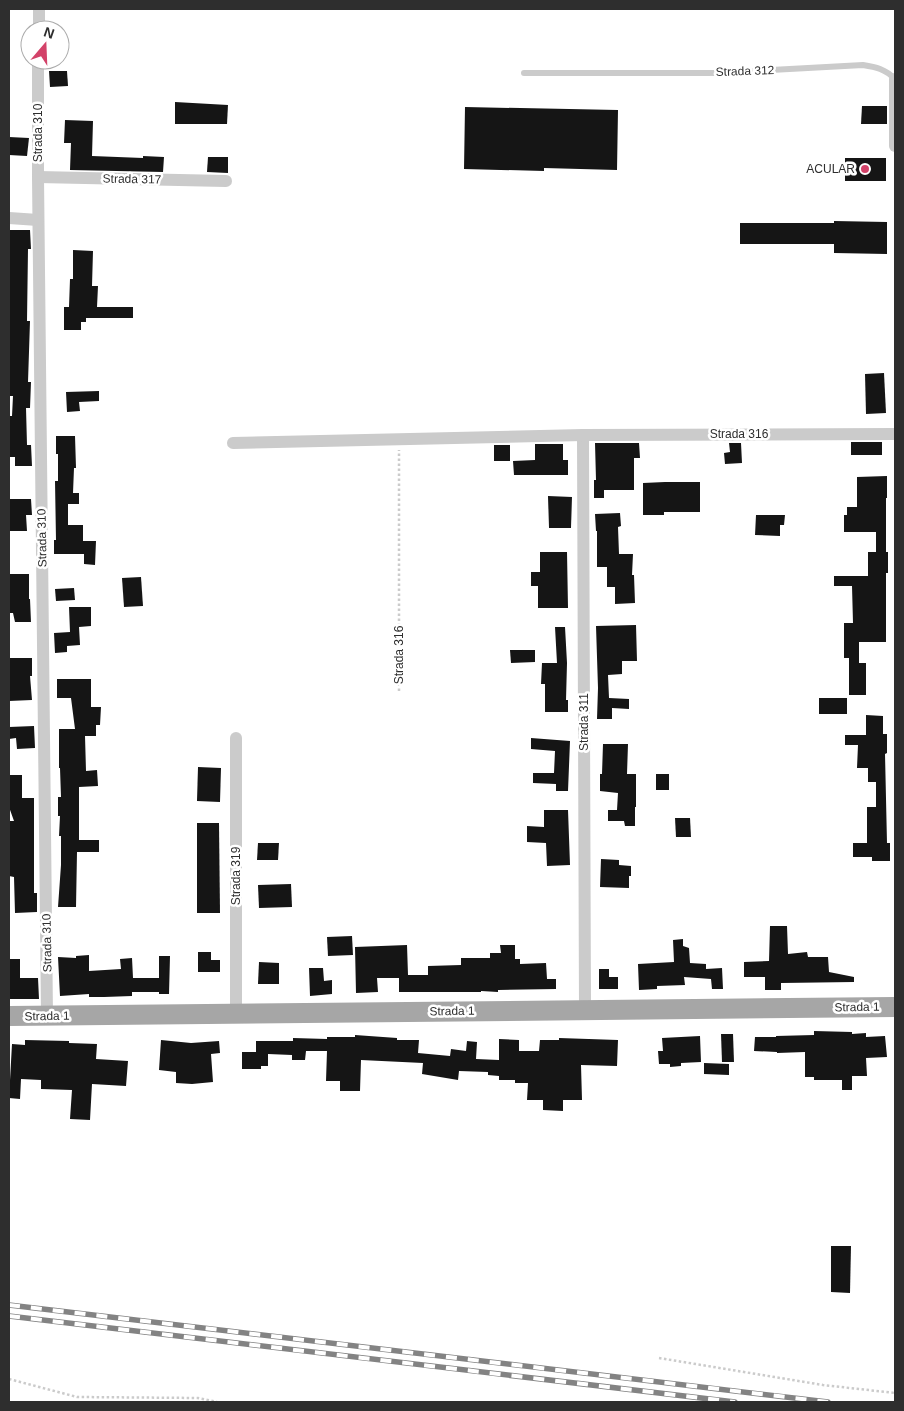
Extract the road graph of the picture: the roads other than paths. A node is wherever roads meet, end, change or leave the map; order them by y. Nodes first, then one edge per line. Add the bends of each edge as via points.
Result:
1 (38, 70) edge
2 (524, 72) dead end
3 (894, 79) edge
4 (895, 146) edge
5 (38, 177) junction
6 (226, 181) dead end
7 (9, 218) edge
8 (38, 220) junction
9 (895, 434) edge
10 (583, 435) junction
11 (232, 443) dead end
12 (236, 738) dead end
13 (895, 1006) edge
14 (586, 1010) junction
15 (236, 1014) junction
16 (9, 1016) edge
17 (48, 1016) junction

1 - 5 street, Strada 310
2 - 3 lane, Strada 312 via 716,73 863,65 888,71
3 - 4 street, Strada 312
5 - 6 street, Strada 317
5 - 8 street, Strada 310
7 - 8 street
8 - 17 street, Strada 310
9 - 10 street, Strada 316
10 - 11 street, Strada 316
10 - 14 street, Strada 311
12 - 15 street, Strada 319
13 - 14 main road, Strada 1
14 - 15 main road, Strada 1
15 - 17 main road, Strada 1
16 - 17 main road, Strada 1

